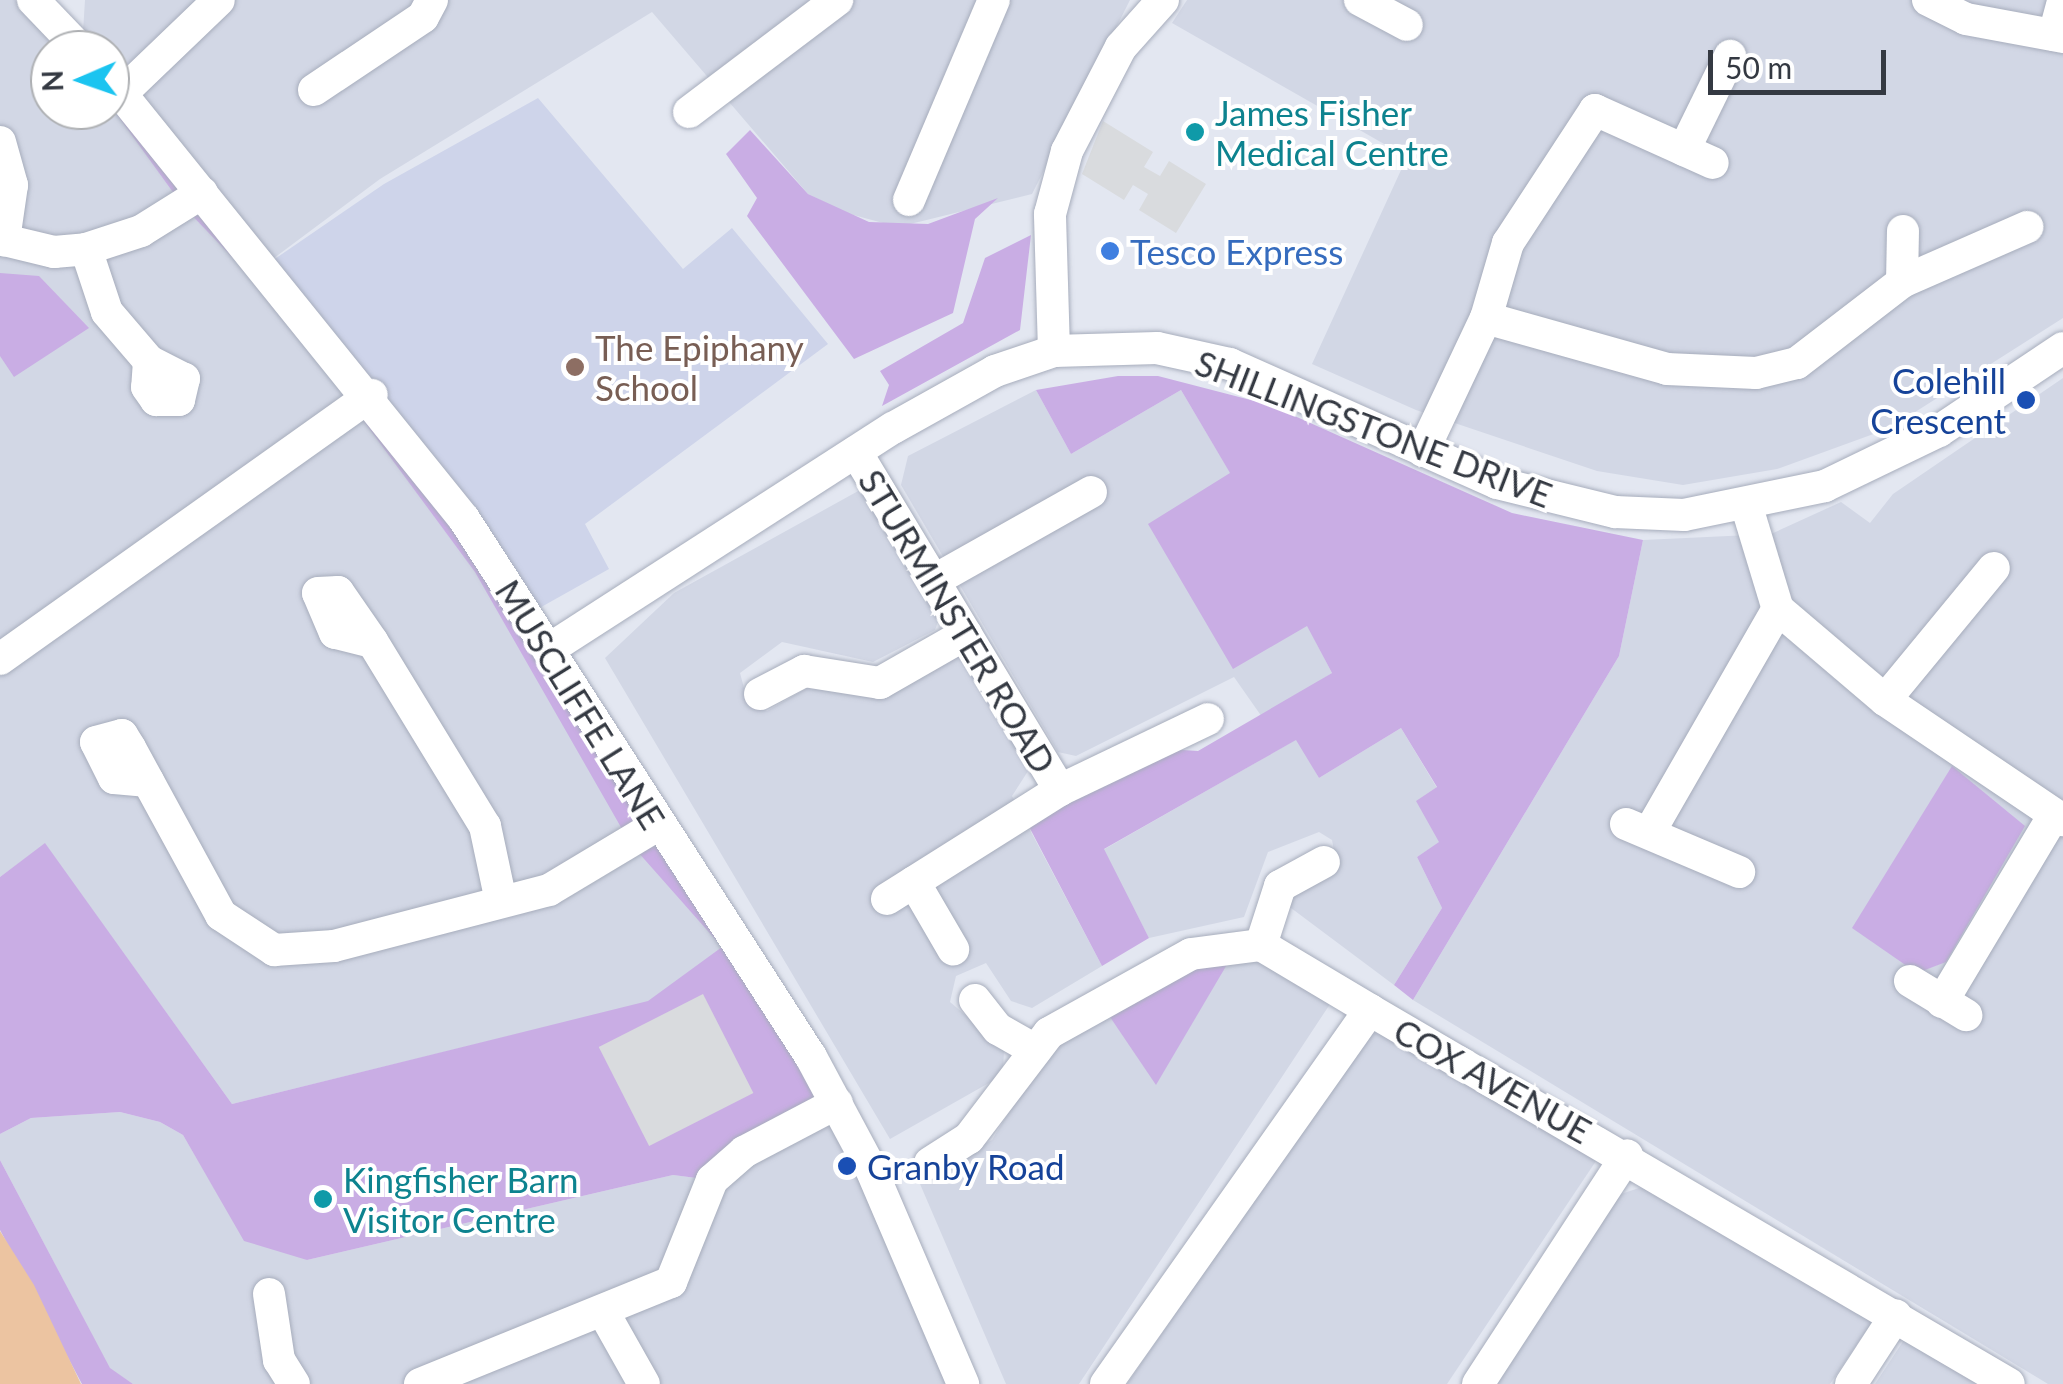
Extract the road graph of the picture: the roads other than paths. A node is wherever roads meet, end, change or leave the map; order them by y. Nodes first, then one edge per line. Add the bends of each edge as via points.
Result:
1 (33, 0) edge
2 (219, 0) edge
3 (838, 0) edge
4 (1164, 0) edge
5 (1360, 0) edge
6 (1928, 0) edge
7 (2063, 2) edge
8 (441, 3) edge
9 (978, 5) edge
10 (1408, 25) dead end
11 (62, 30) edge
12 (2058, 36) edge
13 (1730, 56) dead end
14 (130, 74) edge
15 (314, 90) dead end
16 (130, 103) edge
17 (689, 112) dead end
18 (0, 142) edge
19 (202, 193) junction
20 (910, 200) dead end
21 (2027, 227) dead end
22 (1903, 231) dead end
23 (2, 240) edge
24 (86, 248) junction
25 (1902, 282) junction
26 (1486, 318) junction
27 (2063, 348) edge
28 (1054, 351) junction
29 (149, 362) dead end
30 (372, 395) junction
31 (1423, 450) junction
32 (856, 452) junction
33 (1092, 492) dead end
34 (1746, 504) junction
35 (1994, 568) dead end
36 (934, 580) junction
37 (1778, 610) junction
38 (966, 634) junction
39 (372, 642) dead end
40 (548, 650) junction
41 (0, 659) edge
42 (760, 694) dead end
43 (1885, 700) junction
44 (1208, 719) dead end
45 (148, 782) dead end
46 (1060, 790) junction
47 (2058, 819) edge
48 (656, 826) junction
49 (1324, 862) dead end
50 (1739, 872) dead end
51 (501, 901) junction
52 (1260, 945) junction
53 (954, 950) dead end
54 (1910, 980) dead end
55 (975, 1000) dead end
56 (1370, 1010) junction
57 (1035, 1050) junction
58 (837, 1104) junction
59 (1627, 1155) junction
60 (930, 1163) dead end
61 (269, 1294) dead end
62 (604, 1313) junction
63 (1896, 1315) junction
64 (294, 1384) edge
65 (420, 1384) edge
66 (644, 1384) edge
67 (963, 1384) edge
68 (1106, 1384) edge
69 (1478, 1384) edge
70 (1851, 1384) edge
71 (2009, 1384) edge

1 - 11 street
2 - 14 street
3 - 17 street
4 - 28 street via 1121,47 1066,151 1050,214
5 - 10 street
6 - 12 street via 1966,19
7 - 12 street
8 - 15 street
9 - 20 street
13 - 26 street via 1698,156 1595,110 1508,243
16 - 19 street, MUSCLIFFE LANE
18 - 23 street via 12,185
19 - 24 street via 141,231
19 - 30 street, MUSCLIFFE LANE
21 - 25 street
22 - 25 street
23 - 24 street
24 - 29 street via 107,312
25 - 26 street via 1836,340 1756,372 1666,369
26 - 31 street
27 - 34 street, SHILLINGSTONE DRIVE via 1939,431 1826,486
28 - 31 street, SHILLINGSTONE DRIVE via 1156,348 1230,364
28 - 32 street, SHILLINGSTONE DRIVE via 995,370
30 - 40 street, MUSCLIFFE LANE
30 - 41 street
31 - 34 street, SHILLINGSTONE DRIVE via 1497,483 1615,512 1684,515
32 - 36 street, STURMINSTER ROAD
32 - 40 street, SHILLINGSTONE DRIVE
33 - 36 street
34 - 37 street
35 - 43 street
36 - 38 street, STURMINSTER ROAD
37 - 43 street
37 - 50 street via 1638,829
38 - 42 street via 880,683 804,671
38 - 46 street, STURMINSTER ROAD
39 - 51 street via 484,826
40 - 48 street, MUSCLIFFE LANE
43 - 47 street
44 - 46 street
45 - 51 street via 221,915 270,949 334,946
46 - 53 street via 900,890
47 - 54 street via 1954,1008
48 - 51 street via 550,890
48 - 58 street, MUSCLIFFE LANE
49 - 52 street via 1280,886
52 - 56 street
52 - 57 street via 1151,970
55 - 57 street via 998,1030
56 - 59 street, COX AVENUE
56 - 68 street, COX AVENUE
57 - 60 street via 969,1138
58 - 62 street via 722,1172 671,1282
58 - 67 street, MUSCLIFFE LANE
59 - 63 street, COX AVENUE
59 - 69 street
61 - 64 street via 279,1360
62 - 65 street
62 - 66 street
63 - 70 street
63 - 71 street, COX AVENUE

